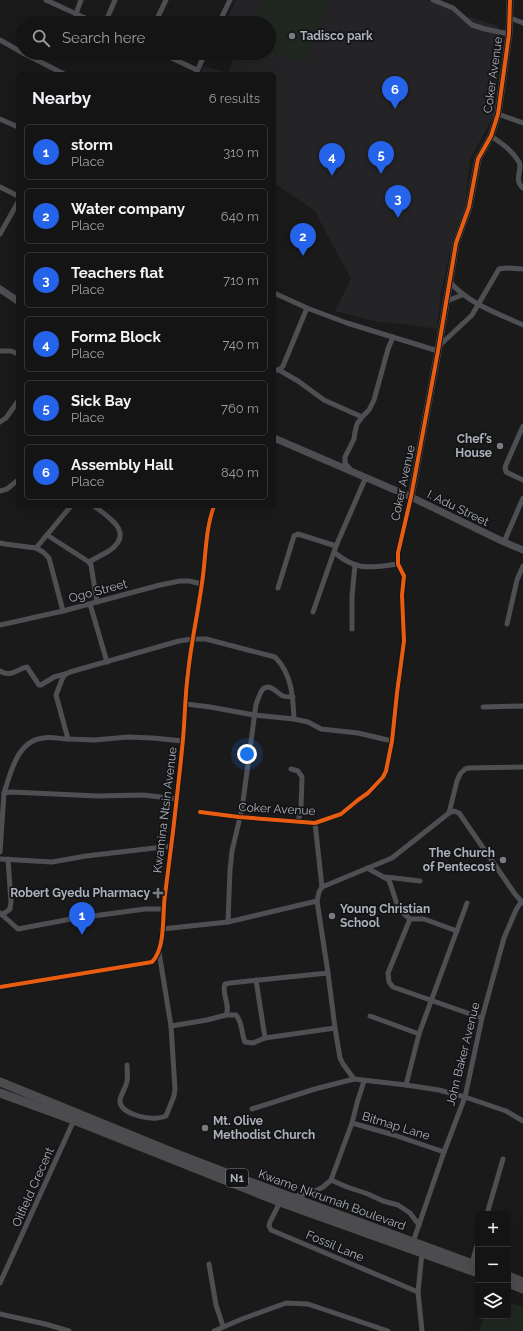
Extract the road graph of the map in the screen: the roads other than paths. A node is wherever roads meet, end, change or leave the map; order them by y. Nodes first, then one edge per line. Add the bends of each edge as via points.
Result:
1 (46, 0) edge
2 (82, 0) edge
3 (115, 0) edge
4 (166, 0) edge
5 (230, 0) edge
6 (433, 0) edge
7 (510, 0) edge
8 (76, 14) junction
9 (80, 16) edge
10 (108, 16) edge
11 (158, 16) edge
12 (222, 16) edge
13 (510, 18) junction
14 (523, 23) edge
15 (509, 34) junction
16 (0, 40) edge
17 (16, 49) edge
18 (37, 60) edge
19 (174, 60) edge
20 (202, 60) edge
21 (60, 72) edge
22 (197, 72) edge
23 (498, 114) junction
24 (0, 119) edge
25 (523, 124) edge
26 (16, 126) edge
27 (491, 136) junction
28 (0, 187) edge
29 (523, 188) edge
30 (16, 195) edge
31 (16, 206) edge
32 (0, 234) edge
33 (523, 269) edge
34 (450, 282) junction
35 (0, 289) edge
36 (276, 294) edge
37 (462, 295) junction
38 (16, 300) edge
39 (447, 301) junction
40 (479, 305) junction
41 (307, 308) junction
42 (523, 325) edge
43 (393, 337) junction
44 (439, 348) junction
45 (0, 351) edge
46 (16, 353) edge
47 (277, 370) edge
48 (16, 404) edge
49 (362, 417) junction
50 (0, 422) edge
51 (523, 426) edge
52 (276, 439) edge
53 (351, 470) junction
54 (366, 477) junction
55 (523, 480) edge
56 (16, 482) edge
57 (0, 491) edge
58 (411, 497) junction
59 (523, 498) edge
60 (69, 508) edge
61 (97, 508) edge
62 (213, 508) edge
63 (47, 535) junction
64 (504, 542) junction
65 (3, 544) edge
66 (336, 546) junction
67 (0, 548) edge
68 (36, 548) junction
69 (523, 550) edge
70 (334, 552) junction
71 (89, 562) junction
72 (398, 564) junction
73 (355, 565) junction
74 (523, 566) edge
75 (202, 584) junction
76 (278, 588) dead end
77 (97, 602) junction
78 (90, 604) junction
79 (63, 611) junction
80 (314, 612) dead end
81 (507, 624) dead end
82 (0, 625) edge
83 (352, 628) dead end
84 (192, 639) junction
85 (107, 662) junction
86 (0, 671) edge
87 (66, 674) junction
88 (293, 696) junction
89 (186, 704) junction
90 (523, 706) edge
91 (483, 707) dead end
92 (254, 715) junction
93 (294, 719) junction
94 (68, 739) junction
95 (392, 740) junction
96 (183, 741) junction
97 (523, 767) edge
98 (292, 769) dead end
99 (4, 793) junction
100 (177, 799) junction
101 (200, 812) dead end
102 (449, 812) junction
103 (240, 817) junction
104 (298, 822) junction
105 (315, 823) junction
106 (172, 846) junction
107 (0, 852) edge
108 (0, 859) edge
109 (8, 859) junction
110 (367, 868) junction
111 (385, 877) junction
112 (420, 881) dead end
113 (322, 887) junction
114 (317, 900) junction
115 (522, 902) edge
116 (467, 903) dead end
117 (163, 909) junction
118 (1, 914) edge
119 (410, 919) junction
120 (228, 922) junction
121 (162, 929) junction
122 (457, 931) junction
123 (159, 949) junction
124 (328, 973) junction
125 (256, 980) junction
126 (0, 987) edge
127 (432, 1000) junction
128 (226, 1015) junction
129 (370, 1016) dead end
130 (482, 1018) junction
131 (171, 1026) junction
132 (335, 1028) junction
133 (419, 1034) junction
134 (265, 1038) junction
135 (127, 1065) dead end
136 (354, 1079) junction
137 (364, 1081) junction
138 (0, 1082) edge
139 (406, 1085) junction
140 (0, 1093) edge
141 (465, 1097) junction
142 (252, 1110) dead end
143 (74, 1120) junction
144 (523, 1121) edge
145 (352, 1123) junction
146 (444, 1152) junction
147 (503, 1159) dead end
148 (331, 1180) junction
149 (290, 1198) junction
150 (280, 1202) junction
151 (488, 1211) edge
152 (419, 1225) junction
153 (413, 1242) junction
154 (422, 1253) junction
155 (209, 1264) dead end
156 (475, 1264) edge
157 (475, 1272) edge
158 (511, 1277) edge
159 (523, 1282) edge
160 (0, 1283) edge
161 (511, 1284) edge
162 (523, 1289) edge
163 (418, 1292) junction
164 (0, 1314) edge
165 (223, 1326) junction
166 (69, 1331) edge
167 (214, 1331) edge
168 (388, 1331) edge
169 (422, 1331) edge

1 - 8 street
2 - 8 street
3 - 10 street
4 - 11 street
5 - 12 street
6 - 15 street via 453,8 472,25
7 - 13 street, Coker Avenue
8 - 9 street
13 - 14 street
13 - 15 street, Coker Avenue
15 - 23 street, Coker Avenue
16 - 17 street
18 - 21 street
19 - 22 street
20 - 22 street
23 - 25 street
23 - 27 street, Coker Avenue
24 - 26 street
27 - 29 street via 519,162 518,182
27 - 34 street, Coker Avenue via 478,159 469,207 456,243
28 - 30 street
31 - 32 street
33 - 40 street via 499,270
34 - 37 street
34 - 39 street, Coker Avenue
35 - 38 street
36 - 41 street
37 - 39 street
37 - 40 street
39 - 44 street, Coker Avenue
40 - 42 street
40 - 44 street via 468,320
41 - 43 street
41 - 47 street via 283,366
43 - 44 street
43 - 49 street via 374,400
44 - 58 street, Coker Avenue
45 - 46 street
47 - 49 street via 298,380 324,400
48 - 50 street
49 - 53 street via 345,457 344,463
51 - 55 street via 505,467 506,472
52 - 53 street, I. Adu Street
53 - 54 street, I. Adu Street
54 - 58 street, I. Adu Street
54 - 66 street
56 - 57 street
58 - 64 street, I. Adu Street
58 - 72 street, Coker Avenue via 398,552
59 - 64 street
60 - 63 street
61 - 71 street via 118,526 120,537 113,547
62 - 75 street, Kwamina Ntsin Avenue via 209,522
63 - 68 street
63 - 71 street
64 - 69 street, I. Adu Street
65 - 67 street
65 - 68 street
66 - 70 street
66 - 76 street via 298,534 294,536
68 - 79 street via 49,558
70 - 73 street
70 - 80 street
71 - 77 street
72 - 73 street via 369,567
72 - 95 street, Coker Avenue via 404,576 404,641
73 - 83 street
74 - 81 street
75 - 77 street, Ogo Street via 180,581
75 - 84 street, Kwamina Ntsin Avenue
77 - 78 street, Ogo Street
78 - 79 street, Ogo Street
78 - 85 street
79 - 82 street, Ogo Street
84 - 85 street
84 - 88 street via 206,639 275,658 290,680
84 - 89 street, Kwamina Ntsin Avenue
85 - 87 street
86 - 87 street via 9,674 27,667 39,685
87 - 94 street via 56,695
88 - 92 street via 283,696 275,689 264,688
88 - 93 street
89 - 92 street
89 - 96 street, Kwamina Ntsin Avenue
90 - 91 street
92 - 93 street
92 - 103 street
93 - 95 street via 308,722 321,729
94 - 96 street via 128,737
94 - 99 street via 42,738 28,744 17,757
95 - 105 street, Coker Avenue via 386,771 376,785 341,814
96 - 100 street, Kwamina Ntsin Avenue
97 - 102 street via 465,769 457,781
98 - 104 street via 298,771 302,777
99 - 100 street via 143,795
99 - 107 street
100 - 106 street, Kwamina Ntsin Avenue
101 - 103 street, Coker Avenue
102 - 110 street via 392,858
102 - 115 street via 459,813
103 - 104 street, Coker Avenue
103 - 120 street via 232,851
104 - 105 street, Coker Avenue
105 - 113 street
106 - 109 street via 52,862
106 - 117 street, Kwamina Ntsin Avenue
108 - 109 street
109 - 118 street via 11,902 10,909
110 - 111 street
110 - 113 street
111 - 112 street
111 - 119 street via 391,883 397,904
113 - 114 street
114 - 120 street
114 - 124 street
115 - 130 street, John Baker Avenue via 504,938
116 - 122 street
117 - 118 street via 71,919 18,929
117 - 121 street, Kwamina Ntsin Avenue
119 - 122 street via 424,920
119 - 127 street via 388,973 388,982 393,987
120 - 121 street
121 - 123 street, Kwamina Ntsin Avenue
122 - 127 street
123 - 126 street via 157,957 152,962
123 - 131 street
124 - 125 street
124 - 132 street
125 - 128 street via 225,984 228,1006
125 - 134 street
127 - 130 street
127 - 133 street
128 - 131 street
128 - 134 street via 239,1018 245,1042 253,1043
129 - 133 street
130 - 141 street, John Baker Avenue
131 - 135 street via 175,1089 166,1116 148,1118 124,1110 120,1101 127,1081
132 - 134 street
132 - 136 street via 340,1058
133 - 139 street
136 - 137 street
136 - 142 street
137 - 139 street
137 - 145 street
138 - 149 highway, Kwame Nkrumah Boulevard / N1
139 - 141 street
140 - 143 highway, Kwame Nkrumah Boulevard / N1
141 - 144 street via 506,1111
141 - 146 street, John Baker Avenue
143 - 150 highway, Kwame Nkrumah Boulevard / N1
143 - 160 street, Oilfield Crecent
145 - 146 street, Bitmap Lane
145 - 148 street, Bitmap Lane
146 - 152 street, John Baker Avenue
147 - 151 street
148 - 149 street via 315,1191
148 - 152 street via 398,1205 410,1213
149 - 153 highway, Kwame Nkrumah Boulevard / N1
150 - 154 highway, Kwame Nkrumah Boulevard / N1
150 - 163 street, Fossil Lane via 270,1222 271,1230
152 - 153 street, John Baker Avenue
153 - 156 highway, Kwame Nkrumah Boulevard / N1
154 - 157 highway, Kwame Nkrumah Boulevard / N1
154 - 163 street
155 - 165 street via 216,1305
158 - 159 highway
161 - 162 highway
163 - 169 street
164 - 166 street
165 - 167 street
165 - 168 street via 286,1303 308,1304

